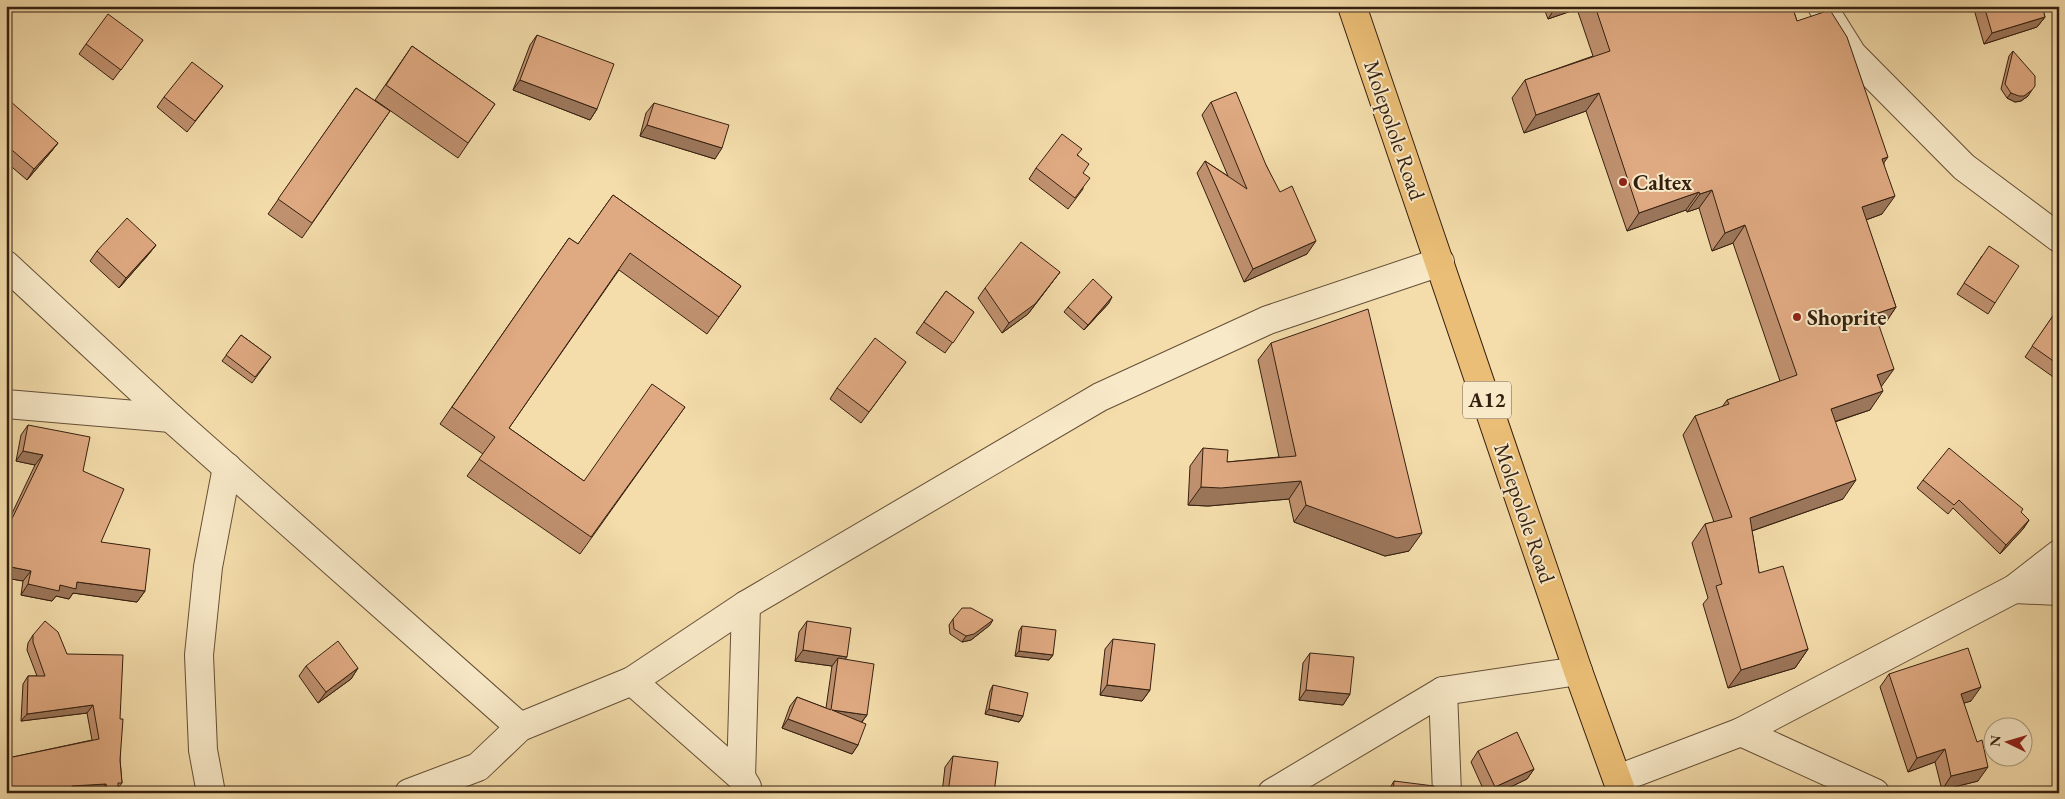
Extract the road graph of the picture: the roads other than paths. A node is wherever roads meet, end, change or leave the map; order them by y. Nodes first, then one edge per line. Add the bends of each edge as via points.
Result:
1 (1352, 6) edge
2 (1822, 6) edge
3 (2059, 238) edge
4 (1440, 262) junction
5 (6, 265) edge
6 (6, 404) edge
7 (171, 418) junction
8 (227, 467) junction
9 (2059, 554) edge
10 (2014, 589) junction
11 (2059, 591) edge
12 (746, 605) junction
13 (1578, 670) junction
14 (632, 682) junction
15 (1443, 691) junction
16 (520, 727) junction
17 (1741, 732) junction
18 (746, 785) edge
19 (1620, 786) edge
20 (211, 793) edge
21 (409, 793) edge
22 (1272, 793) edge
23 (1447, 793) edge
24 (1875, 793) edge

1 - 4 main road, Molepolole Road / A12
2 - 3 street via 1852,54 1964,167
4 - 12 street via 1268,320 1100,397
4 - 13 main road, Molepolole Road / A12
5 - 7 street
6 - 7 street
7 - 8 street
8 - 16 street
8 - 20 street via 208,567 199,656 203,750
9 - 10 street
10 - 11 street
10 - 17 street
12 - 14 street
12 - 18 street
13 - 15 street
13 - 19 main road, Molepolole Road / A12
14 - 16 street
14 - 18 street
15 - 22 street
15 - 23 street
16 - 21 street via 478,766
17 - 19 street
17 - 24 street

